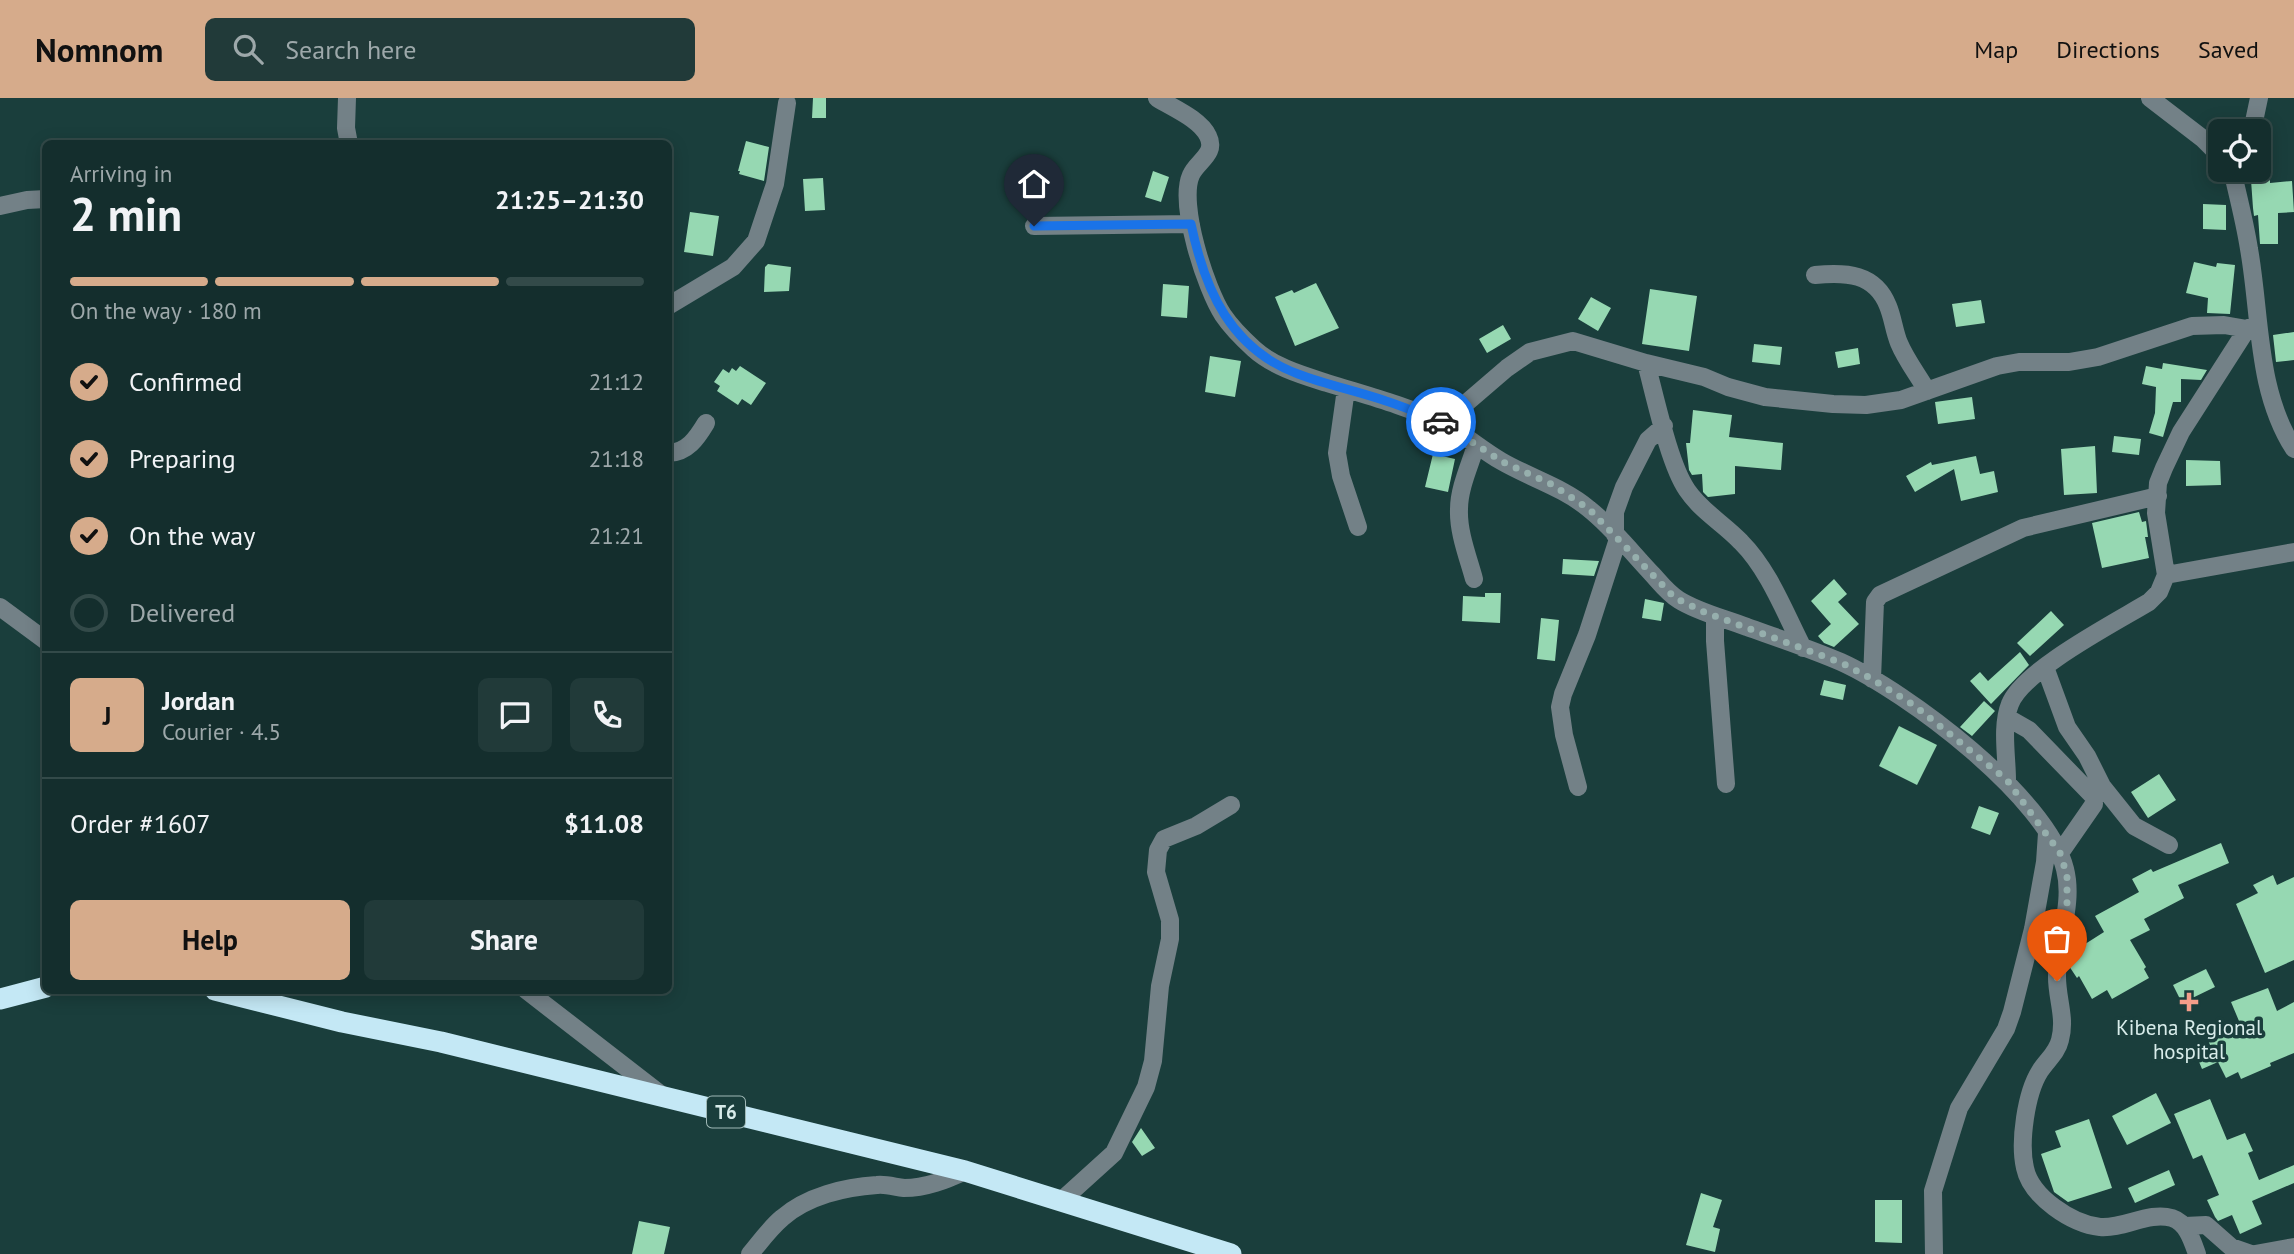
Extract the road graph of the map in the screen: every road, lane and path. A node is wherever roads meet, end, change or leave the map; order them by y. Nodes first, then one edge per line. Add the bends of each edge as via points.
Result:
1 (347, 98) edge
2 (1157, 98) edge
3 (2150, 98) edge
4 (2259, 98) edge
5 (787, 103) dead end
6 (2167, 106) edge
7 (2255, 119) edge
8 (348, 140) edge
9 (2208, 144) edge
10 (2235, 182) edge
11 (42, 199) edge
12 (0, 206) edge
13 (1191, 224) junction
14 (1034, 226) dead end
15 (1815, 275) dead end
16 (672, 304) edge
17 (2252, 326) junction
18 (1646, 363) junction
19 (1346, 389) junction
20 (1927, 391) junction
21 (705, 423) dead end
22 (1443, 423) junction
23 (1664, 426) junction
24 (1476, 444) junction
25 (2294, 449) edge
26 (672, 453) edge
27 (2158, 496) junction
28 (1359, 527) dead end
29 (1617, 537) junction
30 (2294, 552) edge
31 (2166, 575) junction
32 (1474, 579) dead end
33 (0, 607) edge
34 (1715, 616) junction
35 (42, 638) edge
36 (1803, 648) junction
37 (2045, 667) junction
38 (1872, 679) junction
39 (2008, 718) junction
40 (2007, 780) junction
41 (1726, 784) dead end
42 (1578, 787) dead end
43 (1231, 804) dead end
44 (2047, 833) junction
45 (2169, 845) dead end
46 (2060, 853) junction
47 (42, 988) edge
48 (232, 994) edge
49 (531, 994) edge
50 (0, 999) edge
51 (666, 1098) junction
52 (965, 1171) junction
53 (1061, 1201) junction
54 (2185, 1226) junction
55 (1175, 1245) edge
56 (2294, 1247) edge
57 (750, 1254) edge
58 (1231, 1254) edge
59 (1934, 1254) edge
60 (2197, 1254) edge
61 (2253, 1254) edge

1 - 8 street
2 - 13 street via 1200,125 1211,147 1191,176
3 - 6 street
4 - 7 street
5 - 16 street via 775,184 756,241 733,267
6 - 9 street
10 - 17 street via 2249,250
11 - 12 street
13 - 14 street
13 - 19 street via 1221,312 1237,333 1281,366
15 - 20 street via 1849,274 1878,289 1889,307 1901,348
17 - 20 street via 2192,326 2098,357 1997,366
17 - 25 street via 2267,385
17 - 27 street via 2171,449
18 - 20 street via 1765,397 1833,404 1866,405
18 - 22 street via 1573,341 1530,352
18 - 23 street
19 - 22 street
19 - 28 street via 1337,453
21 - 26 street via 695,440
22 - 24 street
23 - 29 street via 1648,440 1624,487 1615,512
23 - 36 street via 1686,488 1756,561
24 - 29 street via 1589,509
24 - 32 street via 1459,509
27 - 31 street via 2156,513
27 - 38 street via 2023,528 1880,595 1875,602
29 - 34 street via 1675,598
29 - 42 street via 1560,707
30 - 31 street
31 - 37 street via 2149,602
33 - 35 street
34 - 36 street
34 - 41 street
36 - 38 street
37 - 39 street via 2010,704
37 - 45 street via 2067,727 2108,793 2134,826
38 - 40 street via 1915,706
39 - 40 street
39 - 46 street via 2029,730 2093,796 2094,804
40 - 44 street
43 - 53 street via 1164,839 1158,850 1156,872 1170,920 1170,939 1153,1062 1114,1153
44 - 46 street
44 - 59 street via 2038,905 2012,1012 1959,1108 1933,1191
46 - 54 street via 2067,875 2057,981 2064,1021 2057,1049 2027,1100 2025,1169 2041,1197 2062,1214 2099,1227 2166,1217
47 - 50 highway
48 - 51 highway, T6
49 - 51 street
51 - 52 highway, T6
52 - 53 highway, T6
52 - 57 street via 925,1186 880,1185 806,1201 782,1218
53 - 55 highway, T6
54 - 60 street
54 - 61 street via 2206,1226 2231,1247
55 - 58 highway, T6
56 - 61 street

